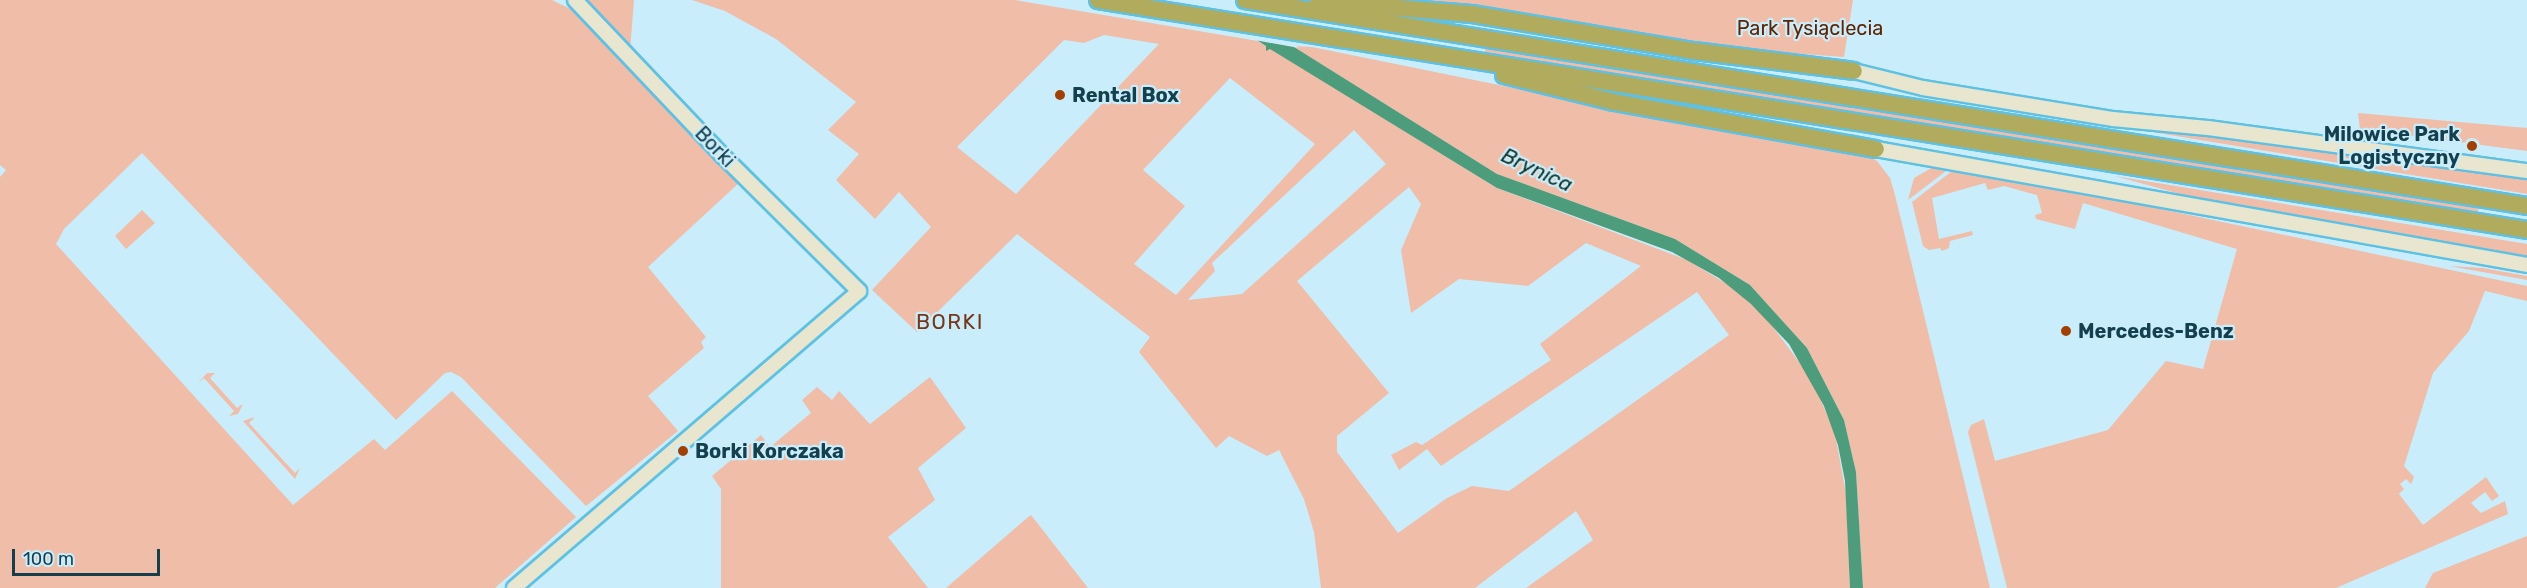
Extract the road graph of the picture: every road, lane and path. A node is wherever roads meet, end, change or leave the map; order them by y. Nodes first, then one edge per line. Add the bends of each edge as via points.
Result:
1 (575, 0) edge
2 (1098, 0) edge
3 (1245, 0) edge
4 (1295, 8) junction
5 (1440, 55) junction
6 (1854, 71) joint
7 (1876, 149) joint
8 (2527, 171) edge
9 (2527, 206) edge
10 (2527, 230) edge
11 (2527, 265) edge
12 (514, 588) edge

1 - 12 main road, Borki via 723,156 859,291
2 - 5 highway
3 - 4 highway
4 - 6 highway via 1335,3 1472,14 1683,49
4 - 9 highway
5 - 7 highway via 1547,88
5 - 10 highway
6 - 8 main road via 1923,88 2113,119
7 - 11 main road

